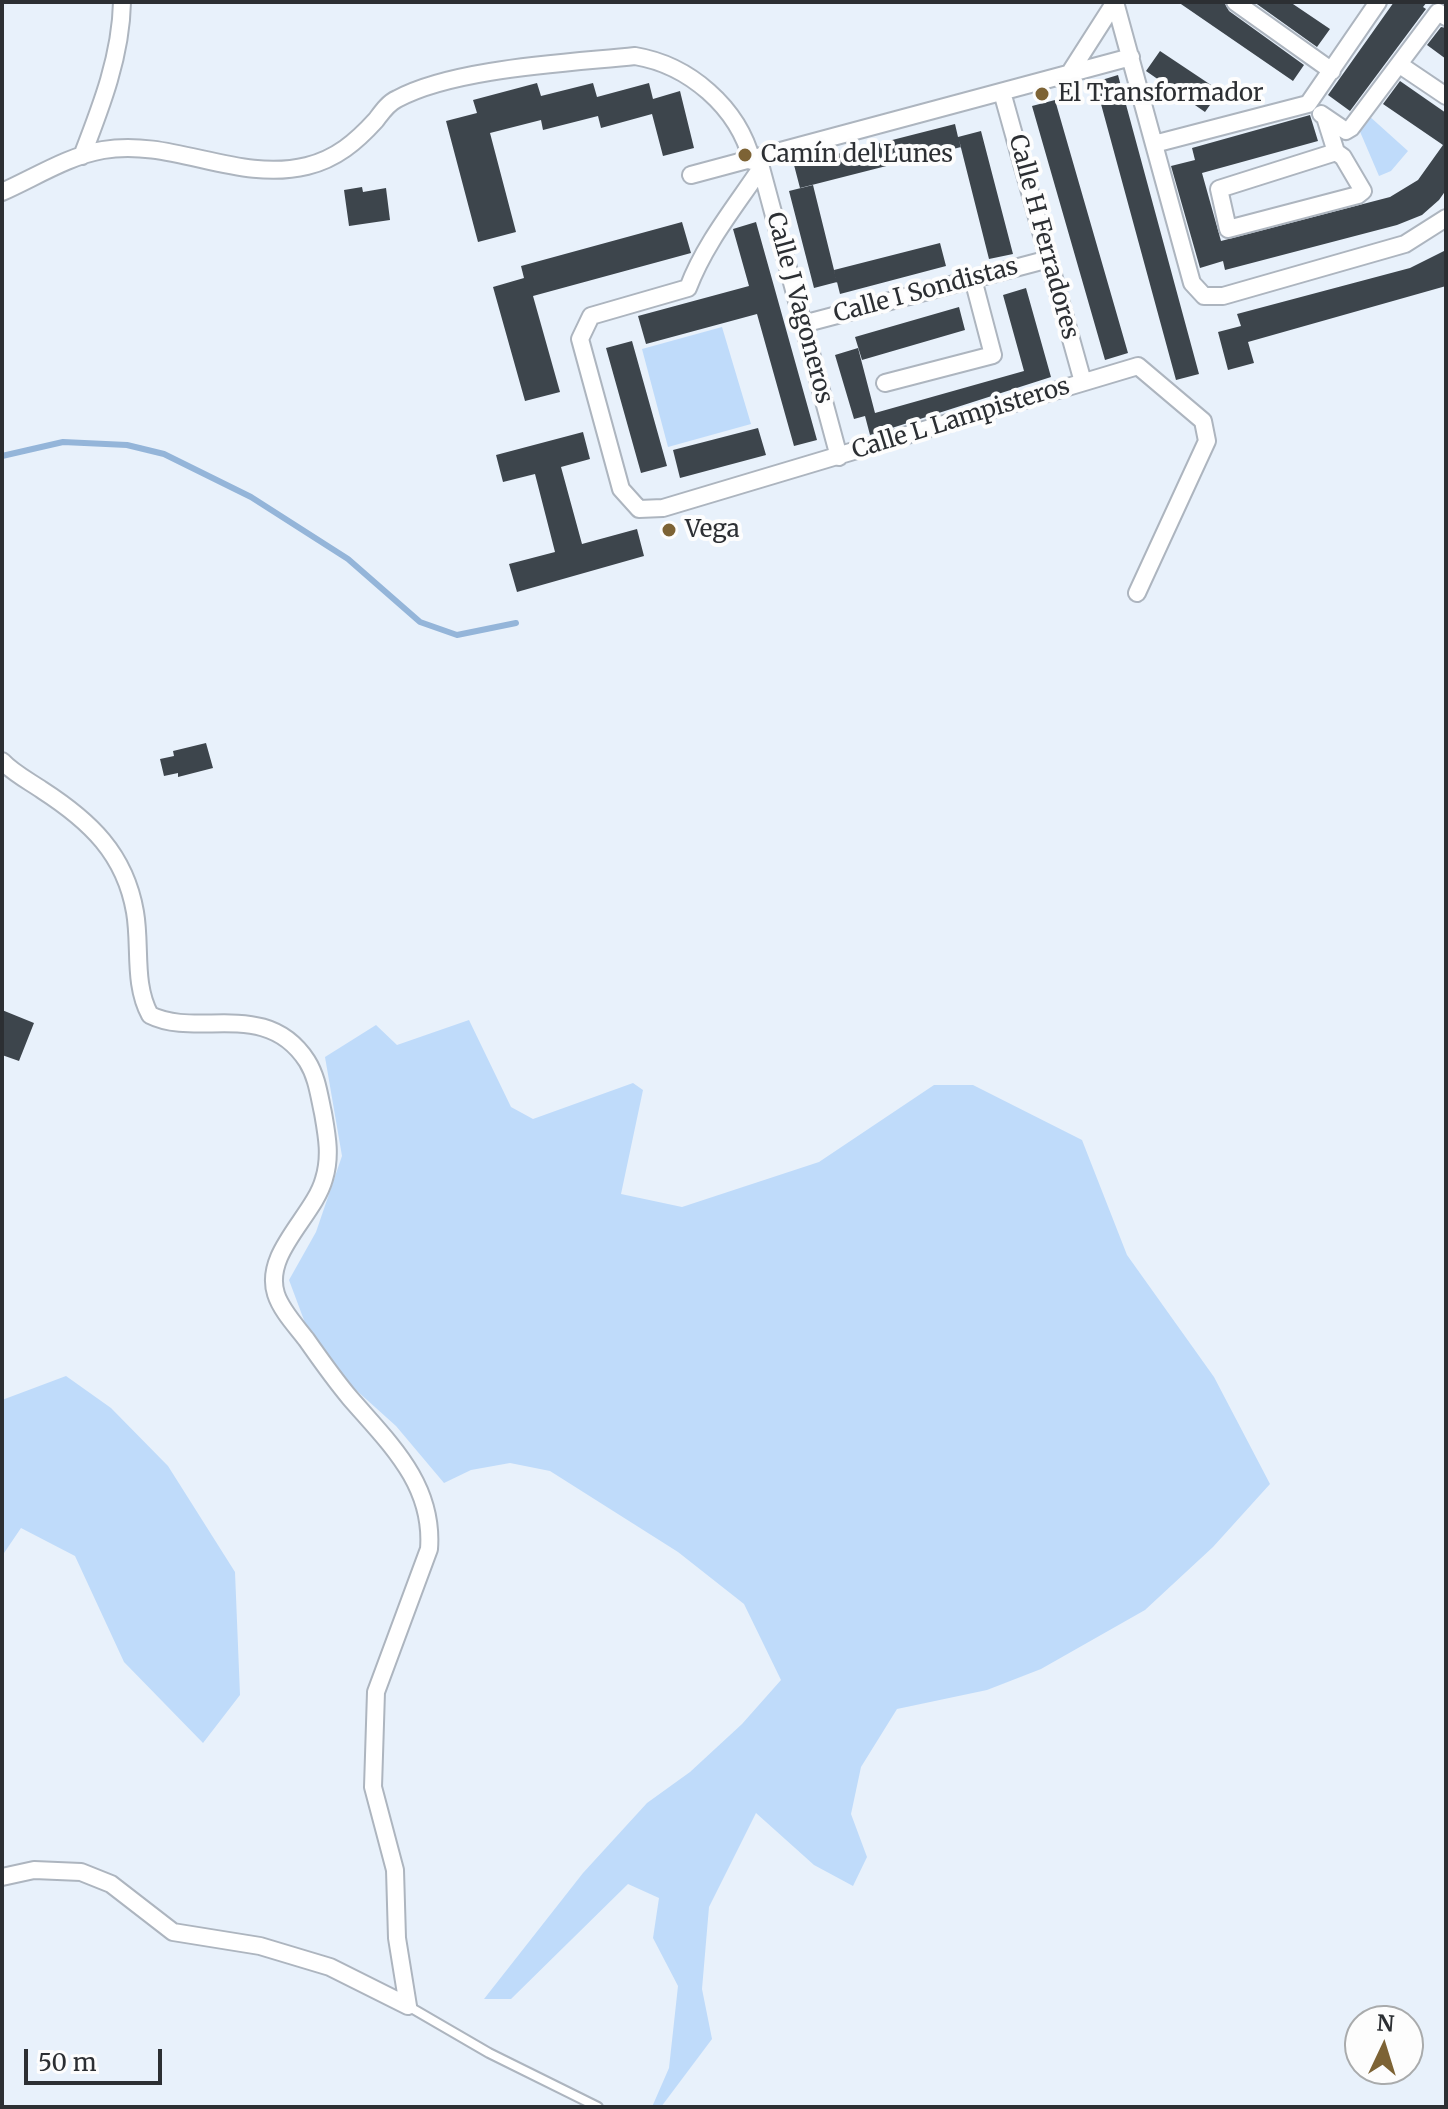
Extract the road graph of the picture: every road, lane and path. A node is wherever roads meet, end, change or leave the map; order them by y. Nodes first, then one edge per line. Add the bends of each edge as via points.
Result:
1 (122, 2) edge
2 (1115, 2) edge
3 (1235, 2) edge
4 (1378, 2) edge
5 (1438, 20) edge
6 (1131, 57) junction
7 (1400, 65) junction
8 (1332, 71) junction
9 (1069, 74) junction
10 (1002, 92) junction
11 (1446, 96) edge
12 (1308, 104) junction
13 (1325, 117) junction
14 (1154, 144) junction
15 (1336, 152) junction
16 (82, 156) junction
17 (757, 162) junction
18 (691, 175) dead end
19 (2, 192) edge
20 (1446, 218) edge
21 (1049, 259) junction
22 (973, 279) junction
23 (803, 324) junction
24 (1083, 382) junction
25 (885, 383) dead end
26 (839, 457) junction
27 (1137, 593) dead end
28 (2, 761) edge
29 (2, 1877) edge
30 (408, 2006) junction
31 (598, 2107) edge

1 - 16 street via 114,59
2 - 6 street
2 - 9 street
3 - 8 street
4 - 8 street
5 - 7 street
6 - 9 street
6 - 14 street
7 - 11 street
7 - 13 street via 1351,128 1346,131
8 - 12 street
9 - 10 street
10 - 17 street
10 - 21 street, Calle H Ferradores
12 - 13 street
12 - 14 street
13 - 15 street
14 - 20 street via 1192,283 1204,296 1223,296 1405,244
15 - 15 street via 1222,186 1228,229 1358,195 1363,191
16 - 17 street, Calle J Vagoneros via 130,149 181,153 249,169 295,168 337,155 357,141 393,100 410,92 479,75 635,56 660,60 706,89 731,114
16 - 19 street, Calle J Vagoneros
17 - 18 street
17 - 23 street, Calle J Vagoneros
17 - 26 street, Calle L Lampisteros via 727,221 709,240 688,288 591,316 580,339 621,489 639,509 663,508
21 - 22 street, Calle I Sondistas
21 - 24 street, Calle H Ferradores
22 - 23 street, Calle I Sondistas
22 - 25 street via 993,355
23 - 26 street, Calle J Vagoneros
24 - 26 street, Calle L Lampisteros
24 - 27 street, Calle L Lampisteros via 1138,366 1203,421 1207,441
28 - 30 street via 74,811 103,836 118,859 135,910 141,989 150,1015 179,1023 224,1021 264,1028 305,1058 316,1078 328,1162 316,1199 276,1265 276,1294 339,1385 414,1475 431,1530 429,1549 376,1692 373,1787 395,1870 397,1938
29 - 30 street via 34,1870 81,1872 111,1884 173,1932 260,1946 330,1967
30 - 31 lane

